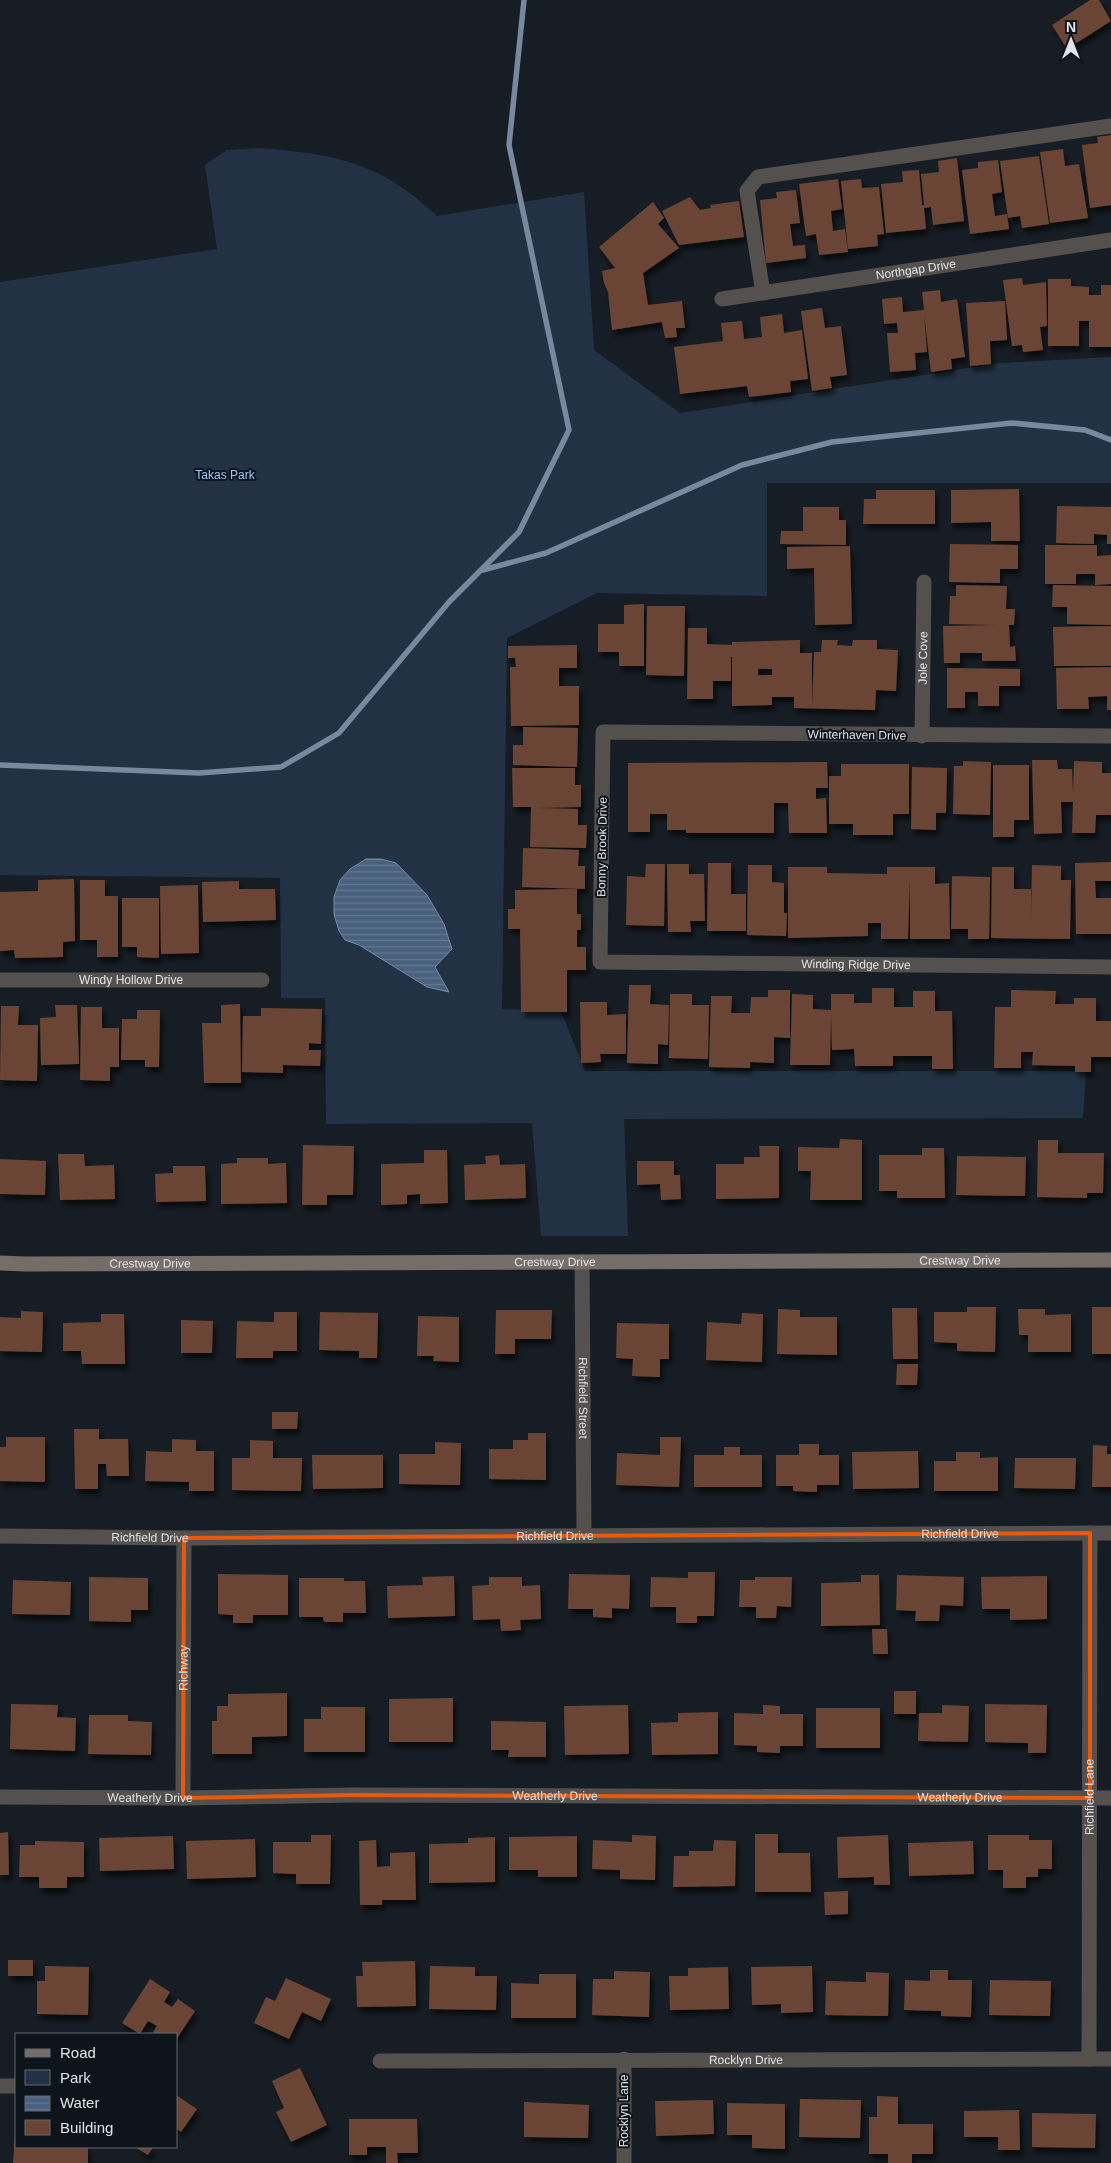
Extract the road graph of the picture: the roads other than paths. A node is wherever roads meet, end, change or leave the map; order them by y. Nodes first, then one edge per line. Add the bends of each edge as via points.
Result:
1 (1111, 126) edge
2 (1111, 240) edge
3 (763, 293) junction
4 (722, 299) dead end
5 (924, 582) dead end
6 (603, 732) joint
7 (922, 736) junction
8 (1111, 736) edge
9 (600, 962) joint
10 (1111, 967) edge
11 (0, 980) edge
12 (262, 980) dead end
13 (1111, 1260) edge
14 (582, 1262) junction
15 (0, 1263) edge
16 (1090, 1532) junction
17 (1111, 1533) edge
18 (584, 1535) junction
19 (0, 1536) edge
20 (184, 1538) junction
21 (0, 1797) edge
22 (183, 1798) junction
23 (1090, 1798) junction
24 (1111, 1798) edge
25 (624, 2059) junction
26 (1089, 2059) junction
27 (1111, 2059) edge
28 (380, 2061) dead end
29 (0, 2086) edge
30 (15, 2086) edge
31 (624, 2163) edge

1 - 3 street via 758,177 747,191
2 - 3 street, Northgap Drive
3 - 4 street, Northgap Drive
5 - 7 street, Jole Cove
6 - 7 street, Winterhaven Drive
6 - 9 street, Bonny Brook Drive
7 - 8 street, Winterhaven Drive
9 - 10 street, Winding Ridge Drive
11 - 12 street, Windy Hollow Drive
13 - 14 main road, Crestway Drive
14 - 15 main road, Crestway Drive
14 - 18 street, Richfield Street
16 - 17 street, Richfield Drive
16 - 18 street, Richfield Drive
16 - 23 street, Richfield Lane
18 - 20 street, Richfield Drive
19 - 20 street, Richfield Drive
20 - 22 street, Richway
21 - 22 street, Weatherly Drive
22 - 23 street, Weatherly Drive via 353,1795
23 - 24 street, Weatherly Drive
23 - 26 street, Richfield Lane
25 - 26 street, Rocklyn Drive
25 - 28 street, Rocklyn Drive
25 - 31 street, Rocklyn Lane
26 - 27 street, Rocklyn Drive
29 - 30 street

